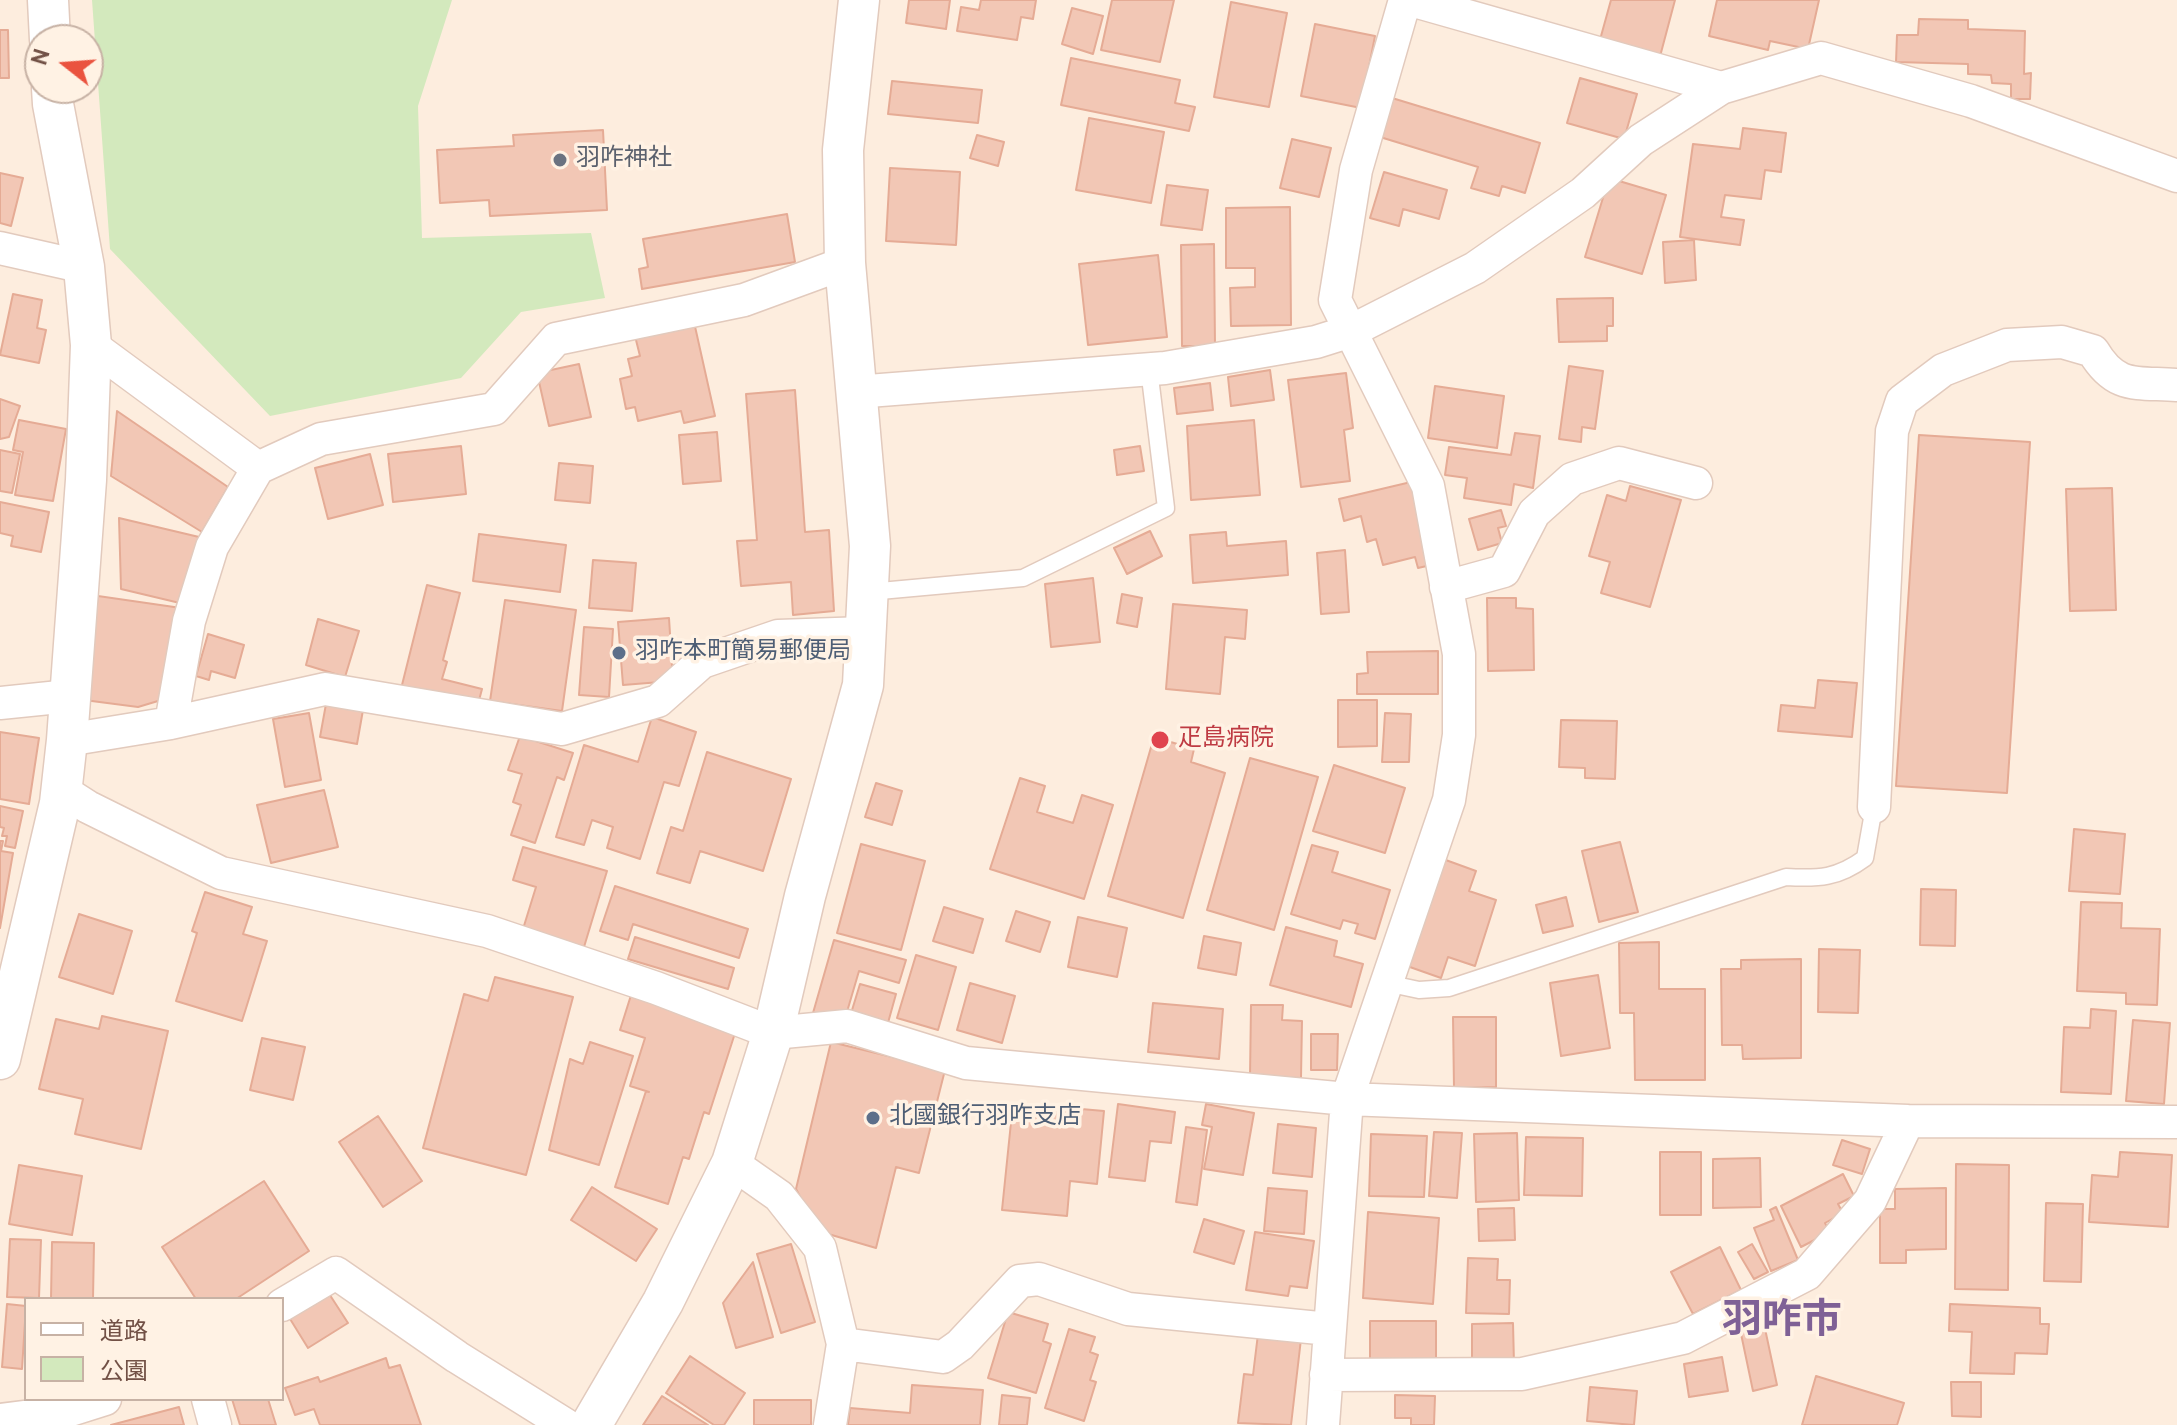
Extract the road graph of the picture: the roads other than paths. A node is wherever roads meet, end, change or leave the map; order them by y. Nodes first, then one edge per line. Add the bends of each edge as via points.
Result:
1 (48, 0) edge
2 (859, 0) edge
3 (1408, 0) edge
4 (49, 24) edge
5 (1721, 88) junction
6 (53, 104) edge
7 (2177, 176) edge
8 (0, 248) edge
9 (845, 263) junction
10 (84, 267) junction
11 (1351, 331) junction
12 (91, 345) junction
13 (1149, 369) junction
14 (2177, 385) edge
15 (855, 392) junction
16 (258, 468) junction
17 (1696, 483) dead end
18 (1446, 587) junction
19 (868, 592) junction
20 (865, 633) junction
21 (69, 696) junction
22 (0, 703) edge
23 (171, 723) junction
24 (67, 740) junction
25 (60, 789) junction
26 (1874, 807) joint
27 (1386, 983) junction
28 (773, 1033) junction
29 (0, 1059) edge
30 (1347, 1099) junction
31 (1908, 1121) junction
32 (2177, 1122) edge
33 (732, 1163) junction
34 (284, 1304) edge
35 (1329, 1329) junction
36 (843, 1344) junction
37 (1326, 1375) junction
38 (99, 1401) edge
39 (209, 1401) edge
40 (0, 1420) edge
41 (215, 1425) edge
42 (566, 1425) edge
43 (591, 1425) edge
44 (830, 1425) edge
45 (1323, 1425) edge

1 - 4 street
2 - 9 street via 843,150
3 - 5 street
3 - 11 street via 1356,170 1335,300
5 - 7 street via 1821,58 1971,101
5 - 11 street via 1641,140 1583,193 1475,268
6 - 10 street
8 - 10 street
9 - 15 street
9 - 16 street via 744,300 556,339 494,409 321,439
10 - 12 street
11 - 13 street via 1316,342
11 - 18 street via 1428,486
12 - 16 street
12 - 21 street
13 - 15 street
13 - 19 lane via 1166,508 1023,578
14 - 26 street via 2121,381 2093,351 2062,342 2007,345 1943,370 1902,401 1892,431
15 - 19 street via 870,546
16 - 23 street via 212,547 189,621
17 - 18 street via 1619,463 1572,479 1534,513 1504,571
18 - 27 street via 1459,654 1459,735 1449,800
19 - 20 street
20 - 23 street via 778,636 702,662 658,701 562,729 325,689
20 - 28 street via 863,685
21 - 22 street
21 - 24 street
23 - 24 street
24 - 25 street
25 - 28 street via 221,873 487,931
25 - 29 street
26 - 27 lane via 1865,858 1847,871 1815,879 1786,877 1449,988 1419,990
27 - 30 street
28 - 30 street via 847,1026 966,1063
28 - 33 street
30 - 31 street
30 - 35 street
31 - 32 street
31 - 37 street via 1870,1201 1807,1274 1683,1338 1522,1374
33 - 36 street via 779,1196 820,1248
33 - 43 street via 663,1302
34 - 42 street via 336,1273
35 - 36 street via 1128,1309 1039,1279 1020,1281 943,1357
35 - 37 street
36 - 44 street
37 - 45 street
38 - 40 street via 64,1412
39 - 41 street

